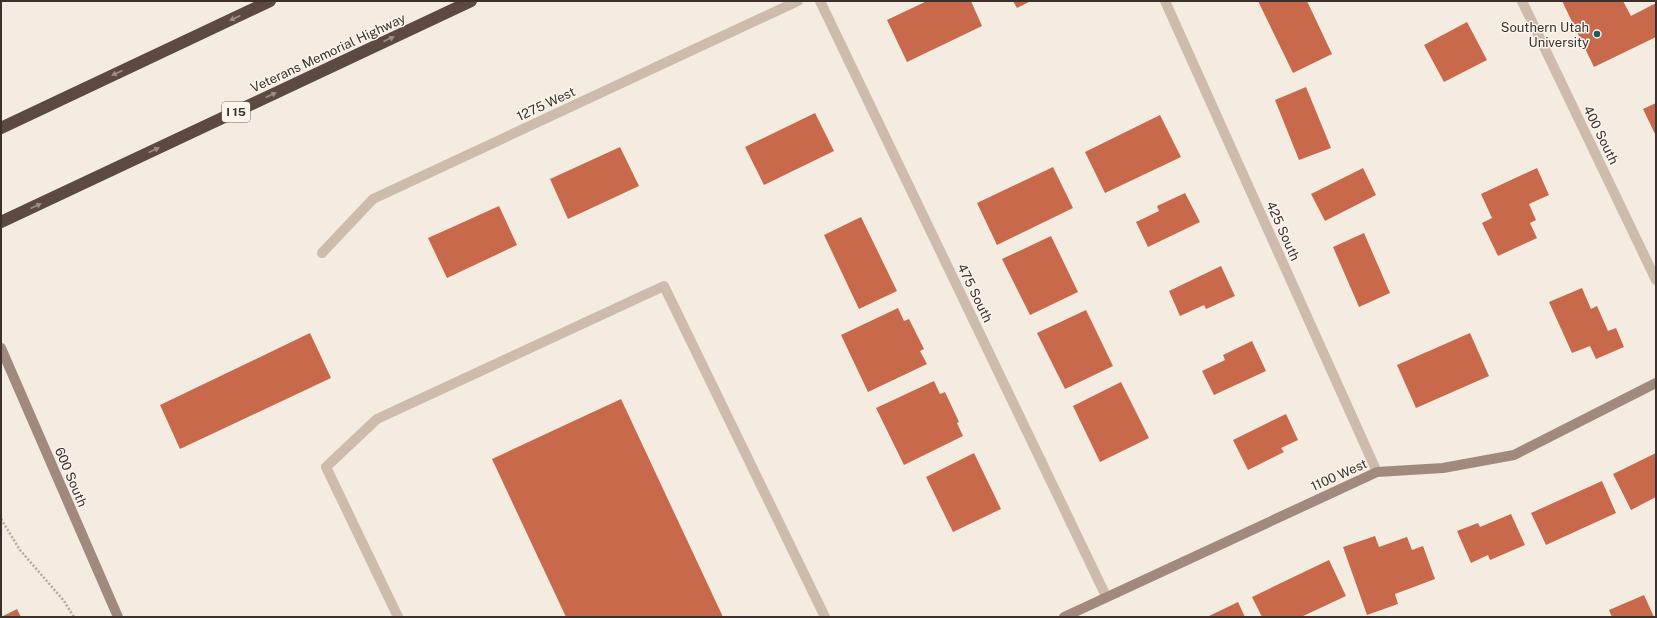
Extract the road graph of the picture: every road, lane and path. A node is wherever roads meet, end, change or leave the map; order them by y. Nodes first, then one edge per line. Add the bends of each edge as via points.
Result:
1 (270, 1) edge
2 (471, 1) edge
3 (798, 1) edge
4 (820, 1) edge
5 (1165, 1) edge
6 (1522, 1) edge
7 (1, 128) edge
8 (1, 222) edge
9 (322, 253) dead end
10 (1656, 280) edge
11 (1, 348) edge
12 (1656, 383) edge
13 (1377, 472) junction
14 (1, 519) edge
15 (1106, 596) junction
16 (74, 617) edge
17 (118, 617) edge
18 (398, 617) edge
19 (825, 617) edge
20 (1064, 617) edge

1 -> 7 highway
8 -> 2 highway, Veterans Memorial Highway / I 15
3 - 9 street, 1275 West via 373,199
4 - 15 street, 475 South
5 - 13 street, 425 South
6 - 10 street, 400 South
11 - 17 street, 600 South
12 - 13 street, 1100 West via 1514,455 1443,468
13 - 15 street, 1100 West
14 - 16 path via 20,550 64,601
15 - 20 street, 1100 West
18 - 19 street via 326,467 376,419 664,286

